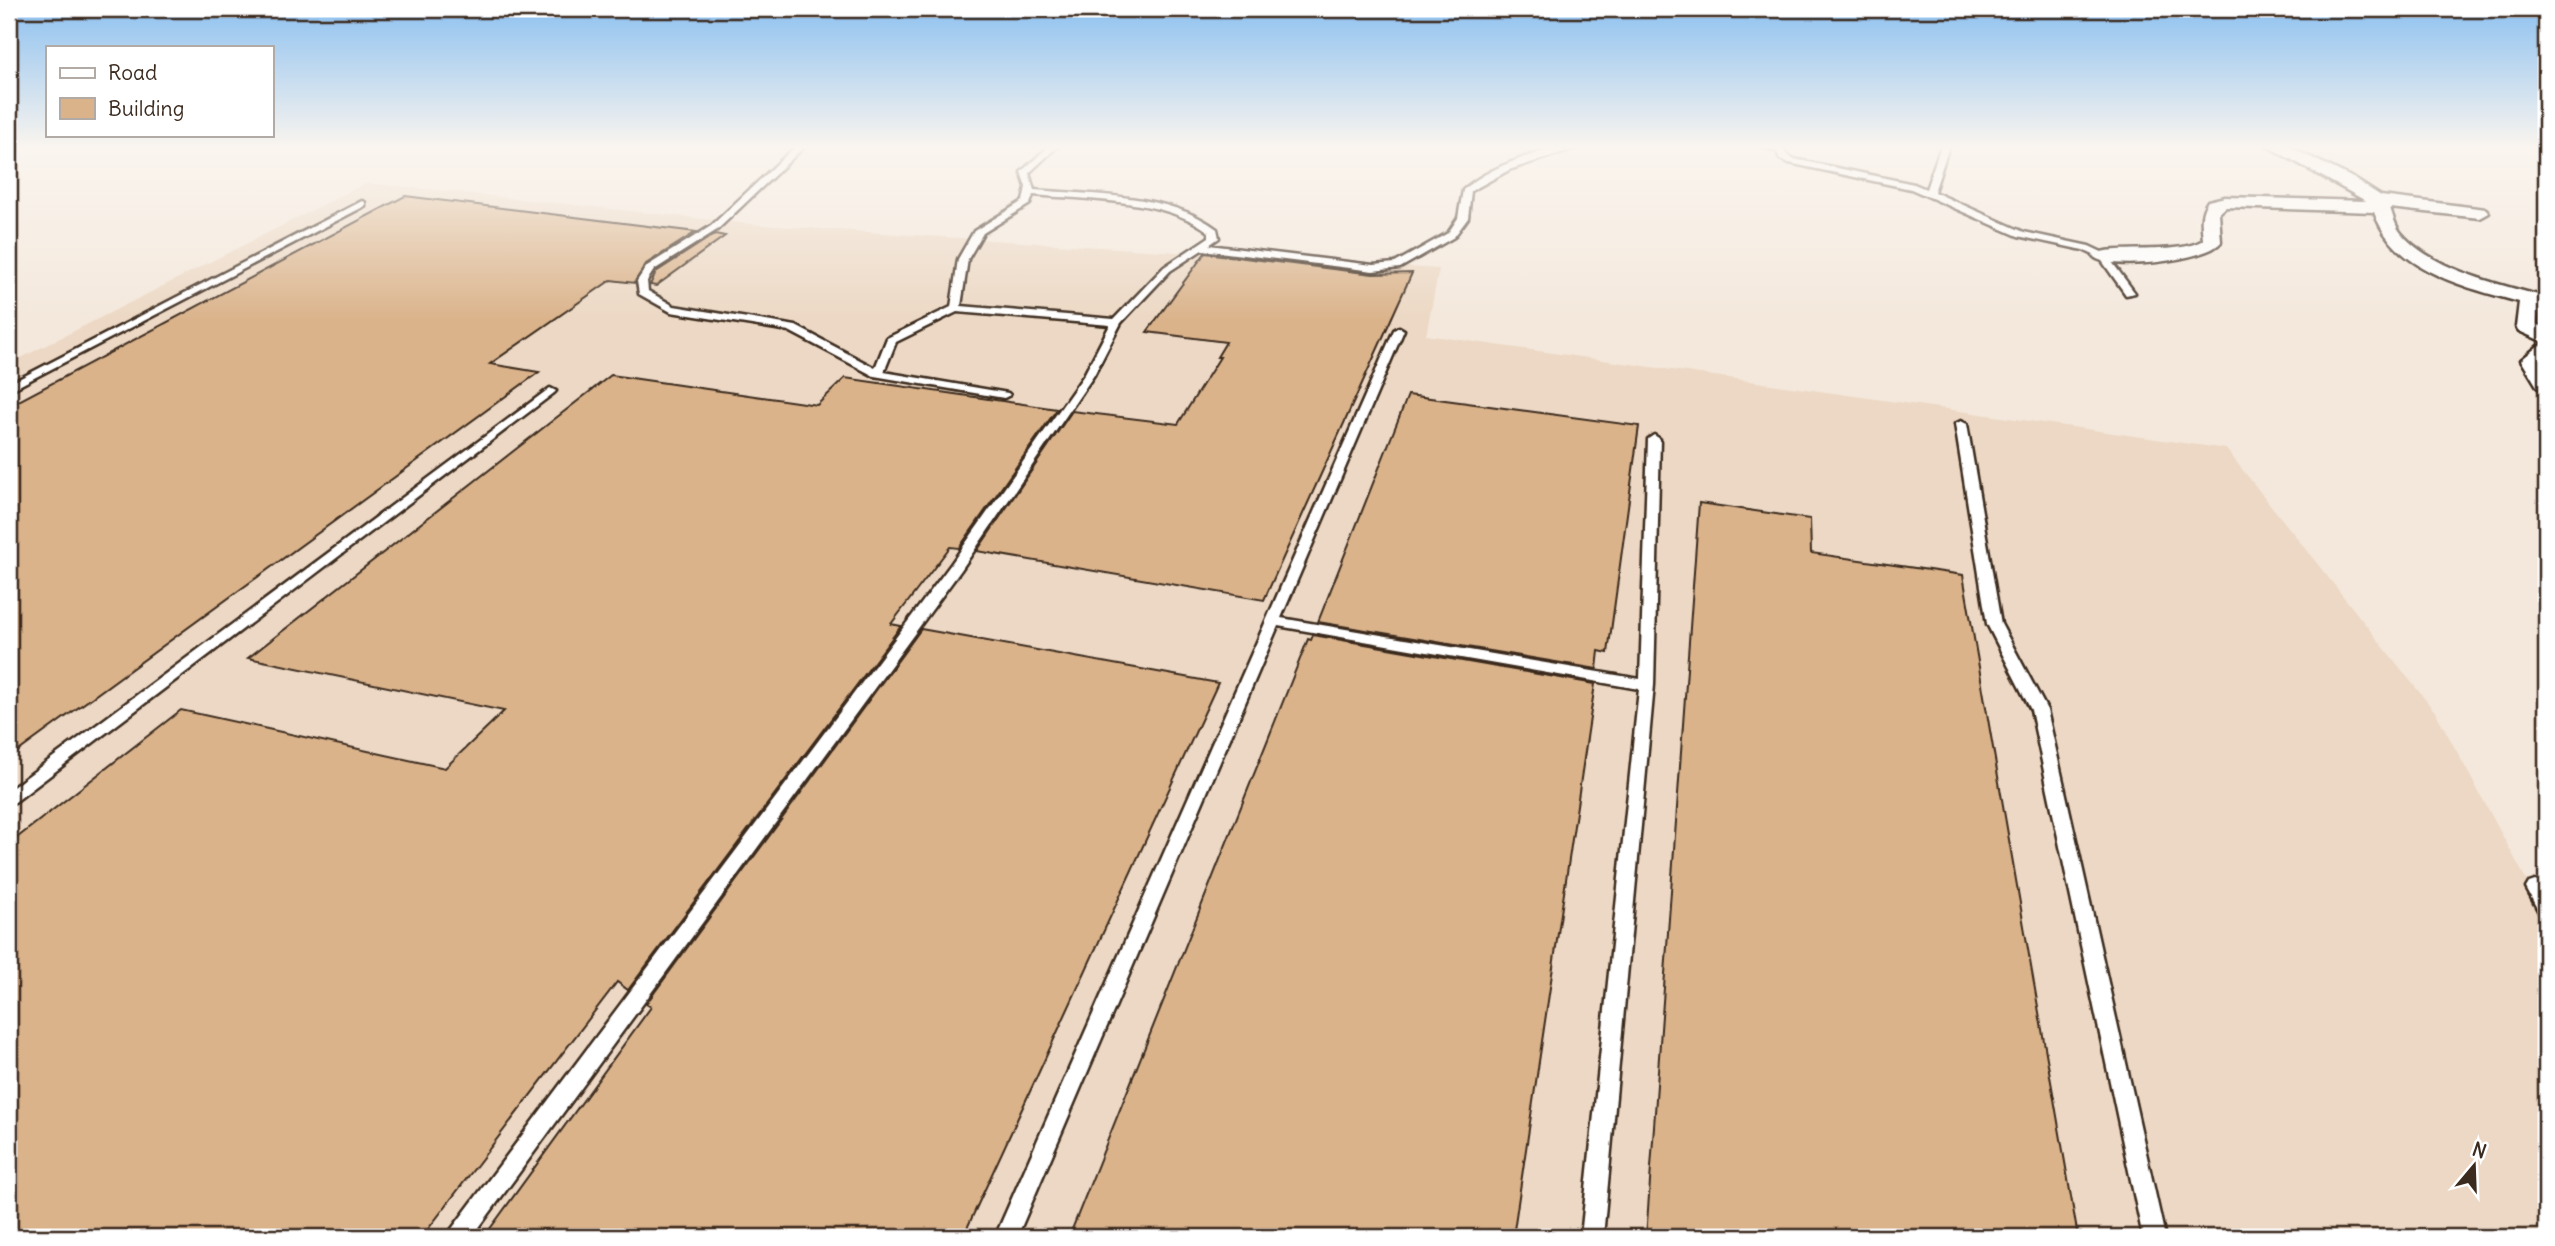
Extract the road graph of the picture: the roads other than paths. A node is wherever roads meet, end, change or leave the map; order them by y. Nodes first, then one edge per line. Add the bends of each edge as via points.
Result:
1 (362, 204) dead end
2 (739, 204) edge
3 (1023, 204) edge
4 (1134, 204) edge
5 (1465, 204) edge
6 (1955, 204) edge
7 (2217, 204) edge
8 (2378, 204) edge
9 (2380, 204) edge
10 (2480, 213) dead end
11 (1199, 247) junction
12 (2103, 256) junction
13 (2130, 293) dead end
14 (2538, 301) edge
15 (956, 309) junction
16 (1117, 322) junction
17 (1399, 330) dead end
18 (2546, 337) edge
19 (2546, 351) edge
20 (878, 374) junction
21 (2546, 383) edge
22 (9, 388) edge
23 (550, 391) dead end
24 (1004, 395) dead end
25 (1961, 424) dead end
26 (1654, 439) dead end
27 (1273, 621) junction
28 (1647, 685) junction
29 (9, 798) edge
30 (2535, 888) dead end
31 (2546, 909) edge
32 (459, 1237) edge
33 (1006, 1237) edge
34 (1592, 1237) edge
35 (2154, 1237) edge

1 - 22 lane
2 - 20 lane via 714,228 650,268 642,281 643,292 671,309 792,328
3 - 15 lane via 979,231 963,259
4 - 11 lane via 1182,213 1208,224 1214,237
5 - 11 lane via 1463,218 1451,236 1397,266 1373,268
6 - 12 lane via 2021,234
7 - 12 street via 2210,213 2212,242 2204,249
8 - 14 street via 2392,236 2424,260 2484,287
9 - 10 street
11 - 16 lane via 1167,269
12 - 13 lane
14 - 18 street via 2526,327
15 - 16 lane
15 - 20 lane via 891,340
16 - 32 lane via 1089,375 956,567
17 - 27 lane
19 - 21 street via 2532,360
20 - 24 lane
23 - 29 lane
25 - 35 lane via 1994,624 2039,710
26 - 28 lane
27 - 28 lane
27 - 33 lane
28 - 34 lane
30 - 31 lane

